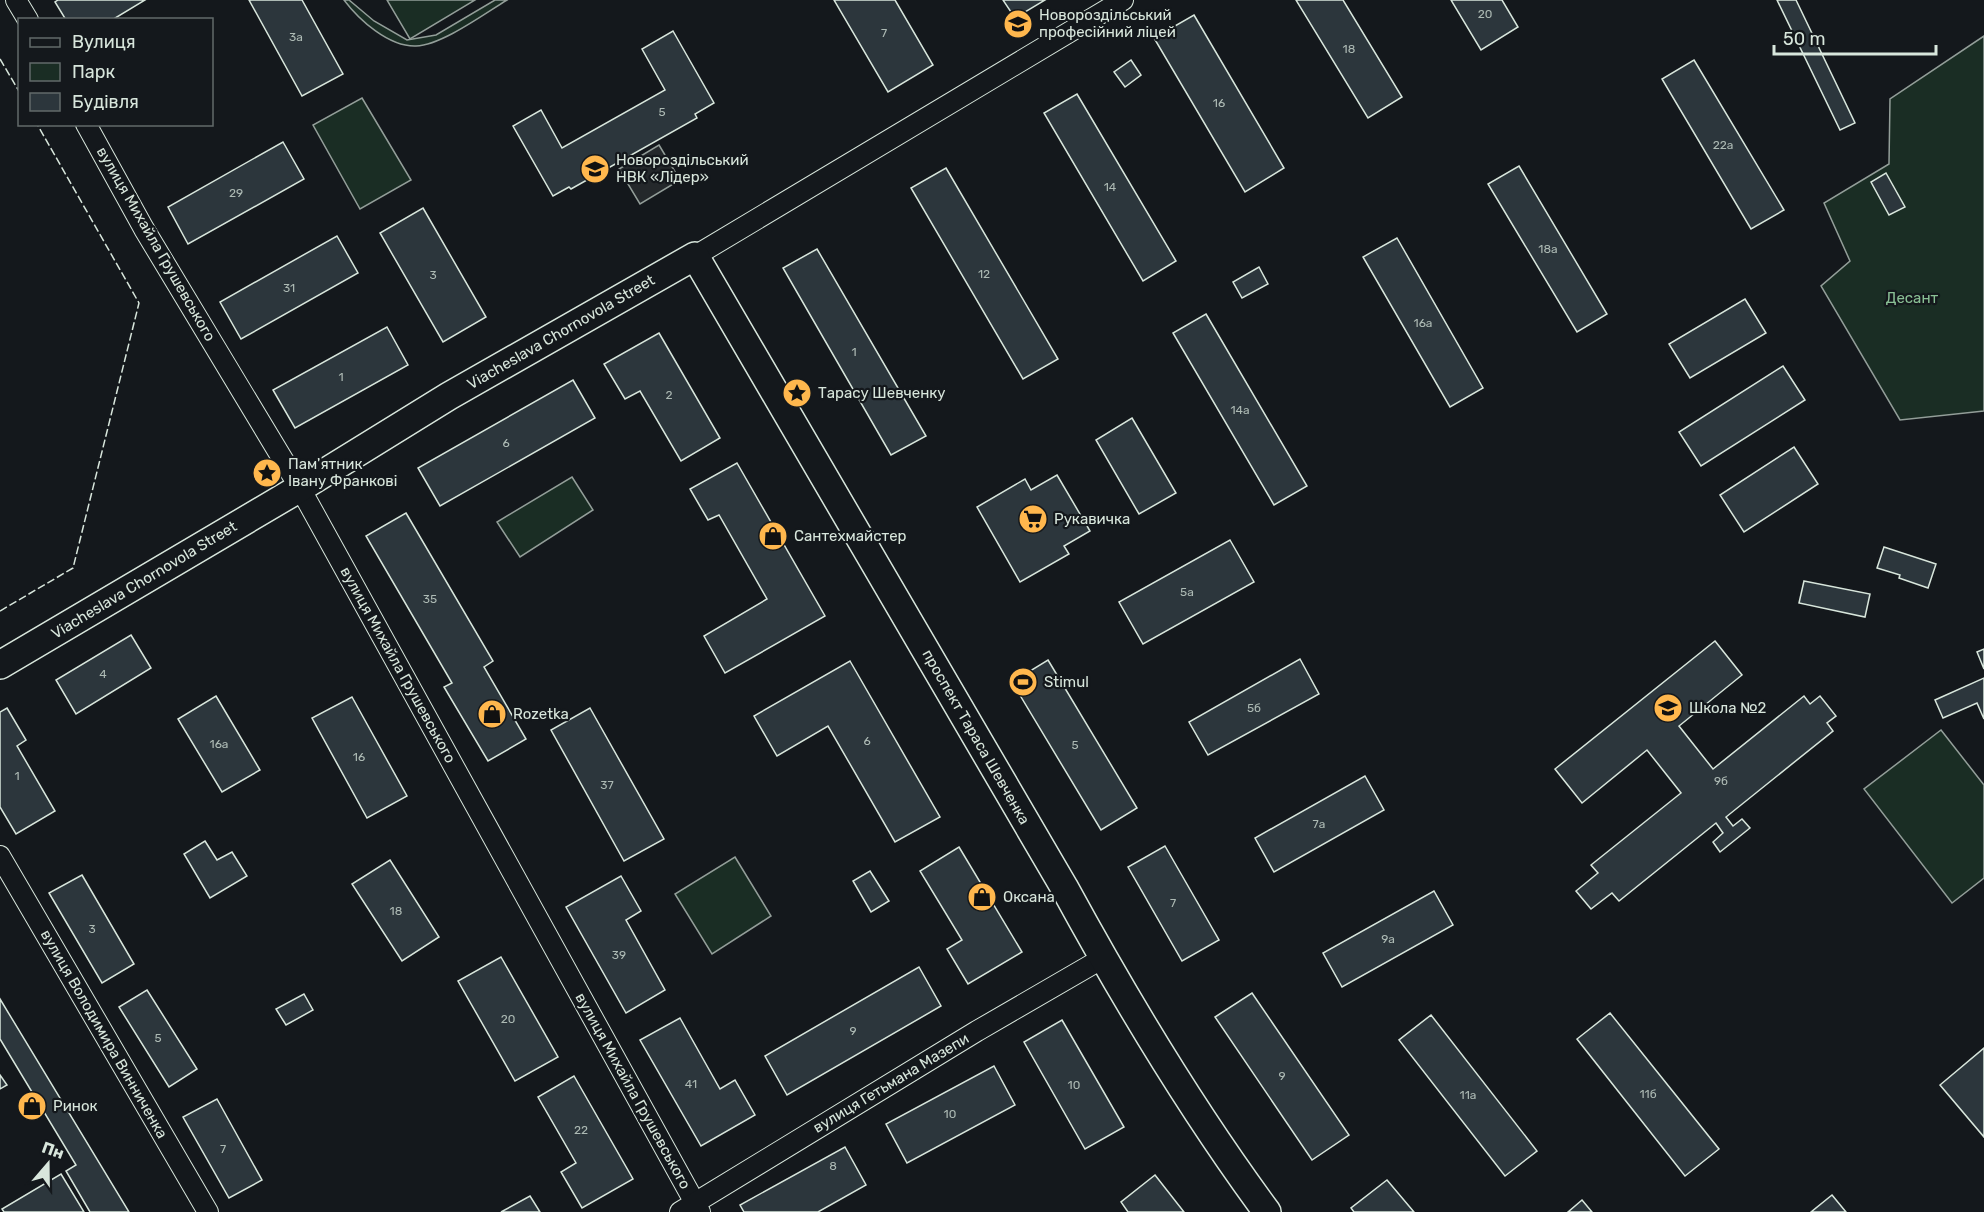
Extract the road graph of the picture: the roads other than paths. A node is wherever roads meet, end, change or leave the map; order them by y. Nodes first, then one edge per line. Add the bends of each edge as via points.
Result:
1 (16, 0) edge
2 (1123, 0) edge
3 (27, 18) edge
4 (87, 126) edge
5 (694, 256) junction
6 (300, 488) junction
7 (0, 664) edge
8 (0, 856) edge
9 (1102, 958) junction
10 (692, 1209) edge
11 (208, 1212) edge
12 (1267, 1212) edge

1 - 3 street
2 - 5 street, Viacheslava Chornovola Street
4 - 6 street, вулиця Михайла Грушевського via 144,229
5 - 6 street, Viacheslava Chornovola Street via 449,396
5 - 9 street, проспект Тараса Шевченка via 1059,877
6 - 7 street, Viacheslava Chornovola Street
6 - 10 street, вулиця Михайла Грушевського
8 - 11 street, вулиця Володимира Винниченка
9 - 10 street, вулиця Гетьмана Мазепи via 977,1031
9 - 12 street, проспект Тараса Шевченка via 1220,1149

